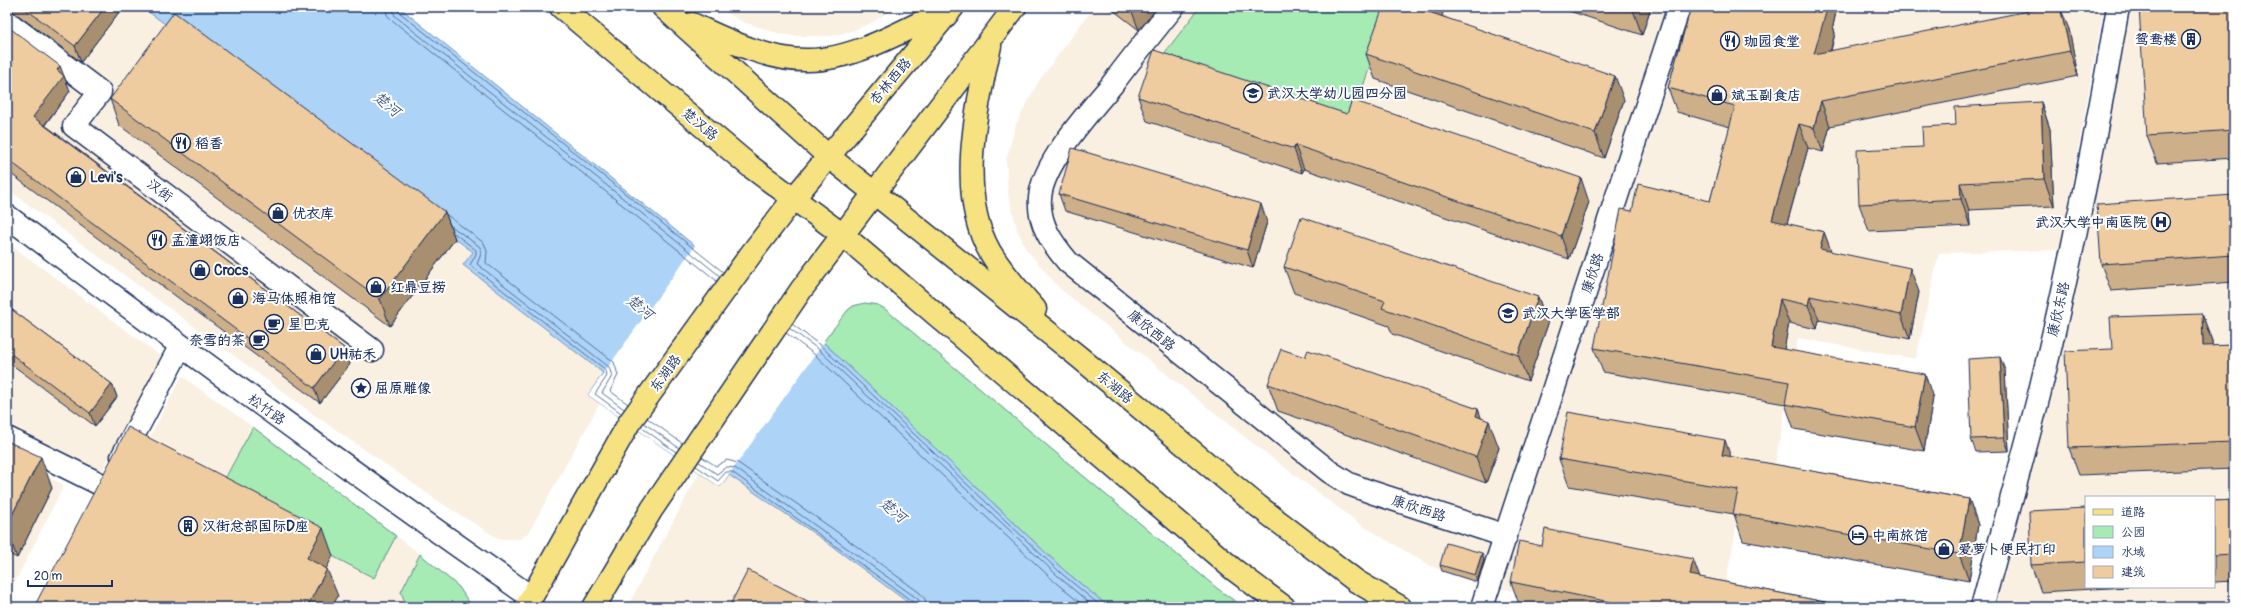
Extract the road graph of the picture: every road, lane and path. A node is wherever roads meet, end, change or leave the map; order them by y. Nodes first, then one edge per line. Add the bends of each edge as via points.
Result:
1 (561, 7) edge
2 (953, 7) edge
3 (1015, 7) edge
4 (1173, 7) edge
5 (1679, 7) edge
6 (2118, 7) edge
7 (669, 12) edge
8 (7, 22) edge
9 (991, 40) junction
10 (828, 156) junction
11 (874, 193) junction
12 (794, 198) junction
13 (7, 216) edge
14 (843, 235) junction
15 (180, 347) junction
16 (372, 350) dead end
17 (1079, 357) junction
18 (7, 438) edge
19 (106, 486) junction
20 (96, 507) edge
21 (1506, 536) junction
22 (528, 602) edge
23 (594, 607) edge
24 (1284, 607) edge
25 (1400, 607) edge
26 (1482, 607) edge
27 (1982, 607) edge

1 - 12 main road, 楚汉路 via 750,167
2 - 7 main road via 866,48 808,60 748,49
2 - 10 main road, 杏林西路
3 - 9 main road
4 - 21 street, 康欣西路 via 1095,106 1048,172 1042,186 1040,208 1046,232 1055,247 1068,262 1330,472 1349,484
5 - 21 street, 康欣路
6 - 27 street, 康欣东路 via 2102,103 2069,264 2039,395
7 - 10 main road
8 - 16 street, 汉街 via 100,92 74,126
9 - 11 main road
9 - 17 main road via 976,114 971,161 980,230 990,251 1019,292
10 - 11 main road
10 - 12 main road, 东湖路
11 - 14 main road
11 - 17 main road, 东湖路
12 - 14 main road, 楚汉路
12 - 22 main road, 东湖路 via 750,254 629,423
13 - 15 street, 松竹路
14 - 23 main road via 801,290 682,461
14 - 24 main road via 1234,569
15 - 19 street
15 - 22 street, 松竹路 via 425,523
17 - 25 main road, 东湖路 via 1258,506 1356,581
18 - 19 street
19 - 20 street
21 - 26 street, 康欣路

